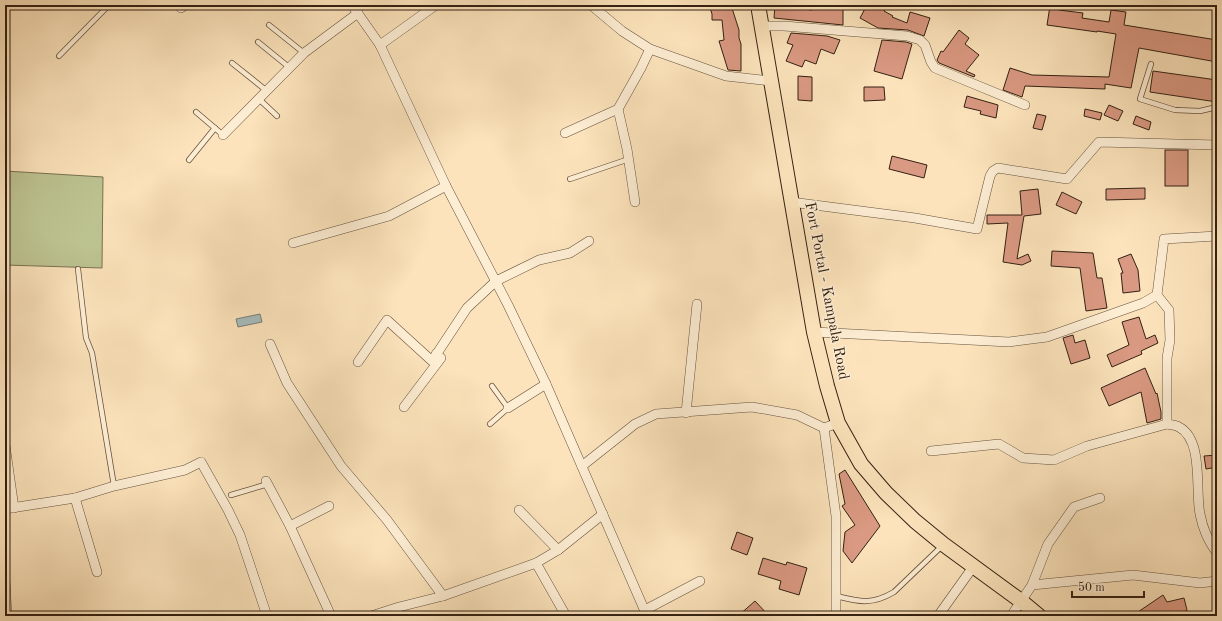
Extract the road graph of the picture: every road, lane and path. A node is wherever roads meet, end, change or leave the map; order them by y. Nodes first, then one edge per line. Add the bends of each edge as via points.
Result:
1 (109, 5) edge
2 (352, 5) edge
3 (436, 5) edge
4 (591, 5) edge
5 (758, 5) edge
6 (358, 13) junction
7 (268, 25) dead end
8 (762, 26) junction
9 (258, 42) dead end
10 (380, 45) junction
11 (650, 49) junction
12 (304, 53) junction
13 (59, 56) dead end
14 (232, 63) dead end
15 (1151, 64) dead end
16 (290, 68) junction
17 (771, 81) junction
18 (267, 91) junction
19 (259, 99) junction
20 (1025, 105) dead end
21 (1217, 107) edge
22 (618, 109) junction
23 (196, 112) dead end
24 (277, 116) dead end
25 (215, 128) junction
26 (565, 133) dead end
27 (223, 135) joint
28 (1217, 145) edge
29 (629, 158) junction
30 (189, 160) dead end
31 (570, 179) dead end
32 (446, 186) junction
33 (634, 202) dead end
34 (791, 202) junction
35 (1217, 236) edge
36 (589, 240) dead end
37 (293, 243) dead end
38 (78, 269) dead end
39 (496, 281) junction
40 (1157, 295) junction
41 (697, 304) dead end
42 (814, 332) junction
43 (270, 344) dead end
44 (436, 354) junction
45 (358, 362) dead end
46 (546, 384) junction
47 (492, 386) dead end
48 (404, 407) dead end
49 (508, 408) junction
50 (686, 413) junction
51 (838, 423) junction
52 (490, 424) dead end
53 (1167, 424) junction
54 (824, 428) junction
55 (5, 445) edge
56 (931, 451) dead end
57 (582, 466) junction
58 (267, 482) joint
59 (114, 486) junction
60 (232, 495) dead end
61 (75, 498) junction
62 (1100, 498) dead end
63 (329, 506) dead end
64 (9, 508) edge
65 (520, 510) dead end
66 (603, 514) junction
67 (290, 526) junction
68 (943, 544) junction
69 (558, 550) junction
70 (1217, 553) edge
71 (536, 563) junction
72 (974, 567) junction
73 (97, 572) dead end
74 (5, 579) edge
75 (700, 581) dead end
76 (1217, 581) edge
77 (1032, 585) junction
78 (443, 596) junction
79 (836, 596) junction
80 (1021, 601) junction
81 (400, 611) edge
82 (646, 613) edge
83 (7, 616) edge
84 (267, 616) edge
85 (331, 616) edge
86 (371, 616) edge
87 (566, 616) edge
88 (836, 616) edge
89 (938, 616) edge
90 (1011, 616) edge
91 (1039, 616) edge

1 - 13 lane
2 - 6 street
3 - 10 street
4 - 11 street via 622,31
5 - 8 main road, Fort Portal - Kampala Road
6 - 10 street
6 - 12 street
7 - 12 lane
8 - 17 main road, Fort Portal - Kampala Road
8 - 20 street via 907,36 920,40 925,45 936,68
9 - 16 lane
10 - 32 street
11 - 17 street via 726,76
11 - 22 street
12 - 16 street
14 - 18 lane
15 - 21 lane via 1140,98 1175,110 1200,112
16 - 18 street
17 - 34 main road, Fort Portal - Kampala Road
18 - 19 street
19 - 24 lane
19 - 27 street
22 - 26 street
22 - 29 street
23 - 25 lane
25 - 27 lane
25 - 30 lane
28 - 34 street via 1099,142 1067,179 998,168 990,176 977,229
29 - 31 lane
29 - 33 street
32 - 37 street via 389,216
32 - 39 street
34 - 42 main road, Fort Portal - Kampala Road
35 - 40 street via 1164,239
36 - 39 street via 570,253 539,260
38 - 59 lane via 86,338 92,353
39 - 44 street via 467,308
39 - 46 street
40 - 42 street via 1143,303 1047,337 1009,342
40 - 53 street via 1169,310
41 - 50 street
42 - 51 main road, Fort Portal - Kampala Road via 826,386
43 - 78 street via 286,383 341,466 387,520
44 - 45 street via 432,361 388,320
44 - 48 street via 442,358
46 - 49 street
46 - 57 street
47 - 49 lane
49 - 52 lane
50 - 54 street via 752,407 797,415
50 - 57 street via 656,414 635,424
51 - 54 street
51 - 68 main road, Fort Portal - Kampala Road via 861,464 886,493
53 - 56 street via 1087,446 1054,460 1023,458 999,444
53 - 70 street via 1179,426 1192,443 1196,457 1200,513 1207,539
54 - 79 street via 836,516
55 - 64 street
57 - 66 street
58 - 60 lane
58 - 67 street
59 - 61 street
59 - 84 street via 185,470 201,462 240,535
61 - 64 street
61 - 73 street
62 - 77 street via 1074,506 1048,544
63 - 67 street
65 - 69 street
66 - 69 street
66 - 82 street
67 - 85 street
68 - 72 main road, Fort Portal - Kampala Road
68 - 79 lane via 894,592 885,597 858,602
69 - 71 street
71 - 78 street
71 - 87 street
72 - 80 main road, Fort Portal - Kampala Road
72 - 89 street
74 - 83 street
75 - 82 street
76 - 77 street via 1200,583 1133,575
77 - 80 street
78 - 81 street
79 - 88 street
80 - 90 street
80 - 91 main road, Fort Portal - Kampala Road
81 - 86 street

